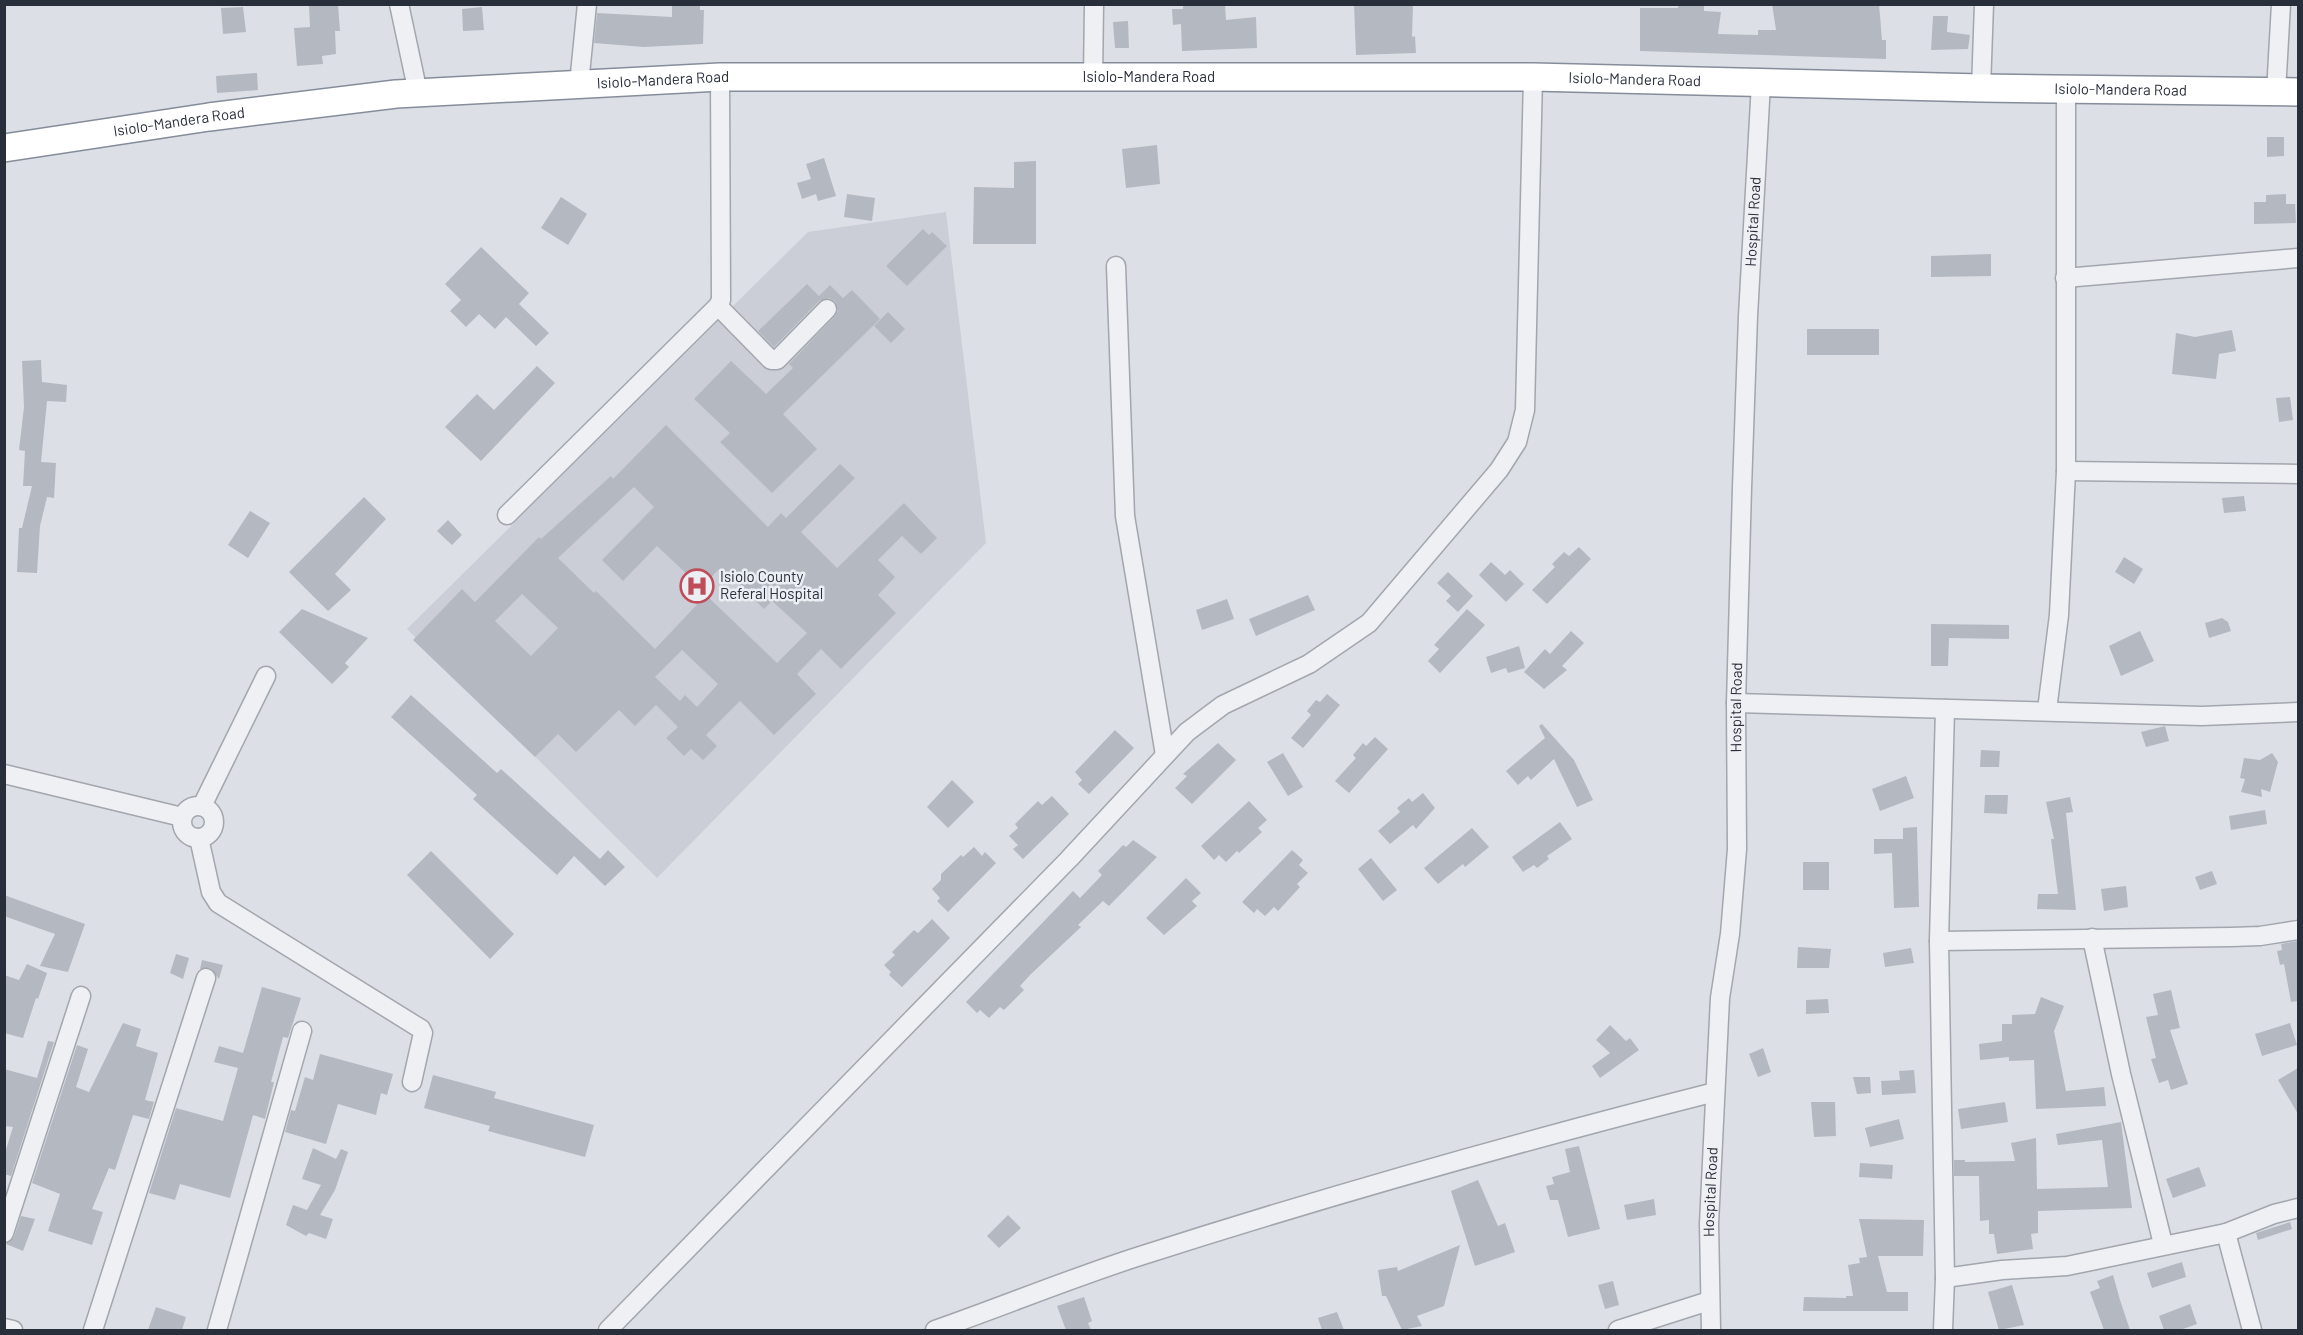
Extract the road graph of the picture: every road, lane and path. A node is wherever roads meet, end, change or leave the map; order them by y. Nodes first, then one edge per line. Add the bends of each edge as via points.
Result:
1 (399, 4) edge
2 (587, 4) edge
3 (1094, 4) edge
4 (1984, 4) edge
5 (2281, 4) edge
6 (720, 76) junction
7 (1533, 77) junction
8 (1093, 79) junction
9 (1761, 83) junction
10 (579, 84) junction
11 (1981, 88) junction
12 (2066, 89) junction
13 (2287, 92) edge
14 (418, 93) junction
15 (4, 148) edge
16 (2298, 258) edge
17 (1116, 266) dead end
18 (2065, 278) junction
19 (718, 306) junction
20 (827, 309) dead end
21 (2066, 471) junction
22 (2298, 474) edge
23 (507, 515) dead end
24 (266, 676) dead end
25 (1736, 703) junction
26 (1945, 709) junction
27 (2047, 710) junction
28 (2298, 712) edge
29 (1165, 756) junction
30 (4, 774) edge
31 (202, 806) junction
32 (182, 817) junction
33 (199, 838) junction
34 (2298, 930) edge
35 (2092, 938) junction
36 (1939, 941) junction
37 (206, 978) dead end
38 (81, 996) dead end
39 (302, 1031) dead end
40 (412, 1083) dead end
41 (1715, 1092) junction
42 (2298, 1208) edge
43 (4, 1233) edge
44 (2226, 1233) junction
45 (2163, 1244) junction
46 (1945, 1278) junction
47 (1709, 1301) junction
48 (4, 1328) edge
49 (13, 1330) edge
50 (93, 1330) edge
51 (217, 1330) edge
52 (608, 1330) edge
53 (936, 1330) edge
54 (1618, 1330) edge
55 (1712, 1330) edge
56 (1943, 1330) edge
57 (2252, 1330) edge

1 - 14 street
2 - 10 street
3 - 8 street
4 - 11 street
5 - 13 street
6 - 8 highway, Isiolo-Mandera Road
6 - 10 highway, Isiolo-Mandera Road
6 - 19 street
7 - 8 highway, Isiolo-Mandera Road
7 - 9 highway, Isiolo-Mandera Road
7 - 29 street via 1525,410 1517,442 1500,470 1370,623 1309,664 1223,705 1187,732
9 - 11 highway, Isiolo-Mandera Road
9 - 25 street, Hospital Road via 1748,316
10 - 14 highway, Isiolo-Mandera Road
11 - 12 highway, Isiolo-Mandera Road
12 - 13 highway, Isiolo-Mandera Road
12 - 18 street
14 - 15 highway, Isiolo-Mandera Road via 209,117
16 - 18 street
17 - 29 street via 1125,516
18 - 21 street
19 - 20 street via 771,360 777,360
19 - 23 street
21 - 22 street
21 - 27 street via 2059,615
24 - 31 street
25 - 26 street
25 - 41 street, Hospital Road via 1737,849 1720,998
26 - 27 street
26 - 36 street
27 - 28 street via 2202,716
29 - 52 street
30 - 32 street
31 - 32 street via 190,808
31 - 33 street via 212,814 213,827
32 - 33 street via 187,834
33 - 40 street via 211,892 218,903 421,1029
34 - 35 street via 2250,937
35 - 36 street
35 - 45 street
36 - 46 street
37 - 50 street
38 - 43 street
39 - 51 street
41 - 47 street, Hospital Road via 1708,1224
41 - 53 street via 1347,1192 1138,1257
42 - 44 street
44 - 45 street
44 - 57 street
45 - 46 street via 2067,1266
46 - 56 street
47 - 54 street
47 - 55 street, Hospital Road
48 - 49 street

